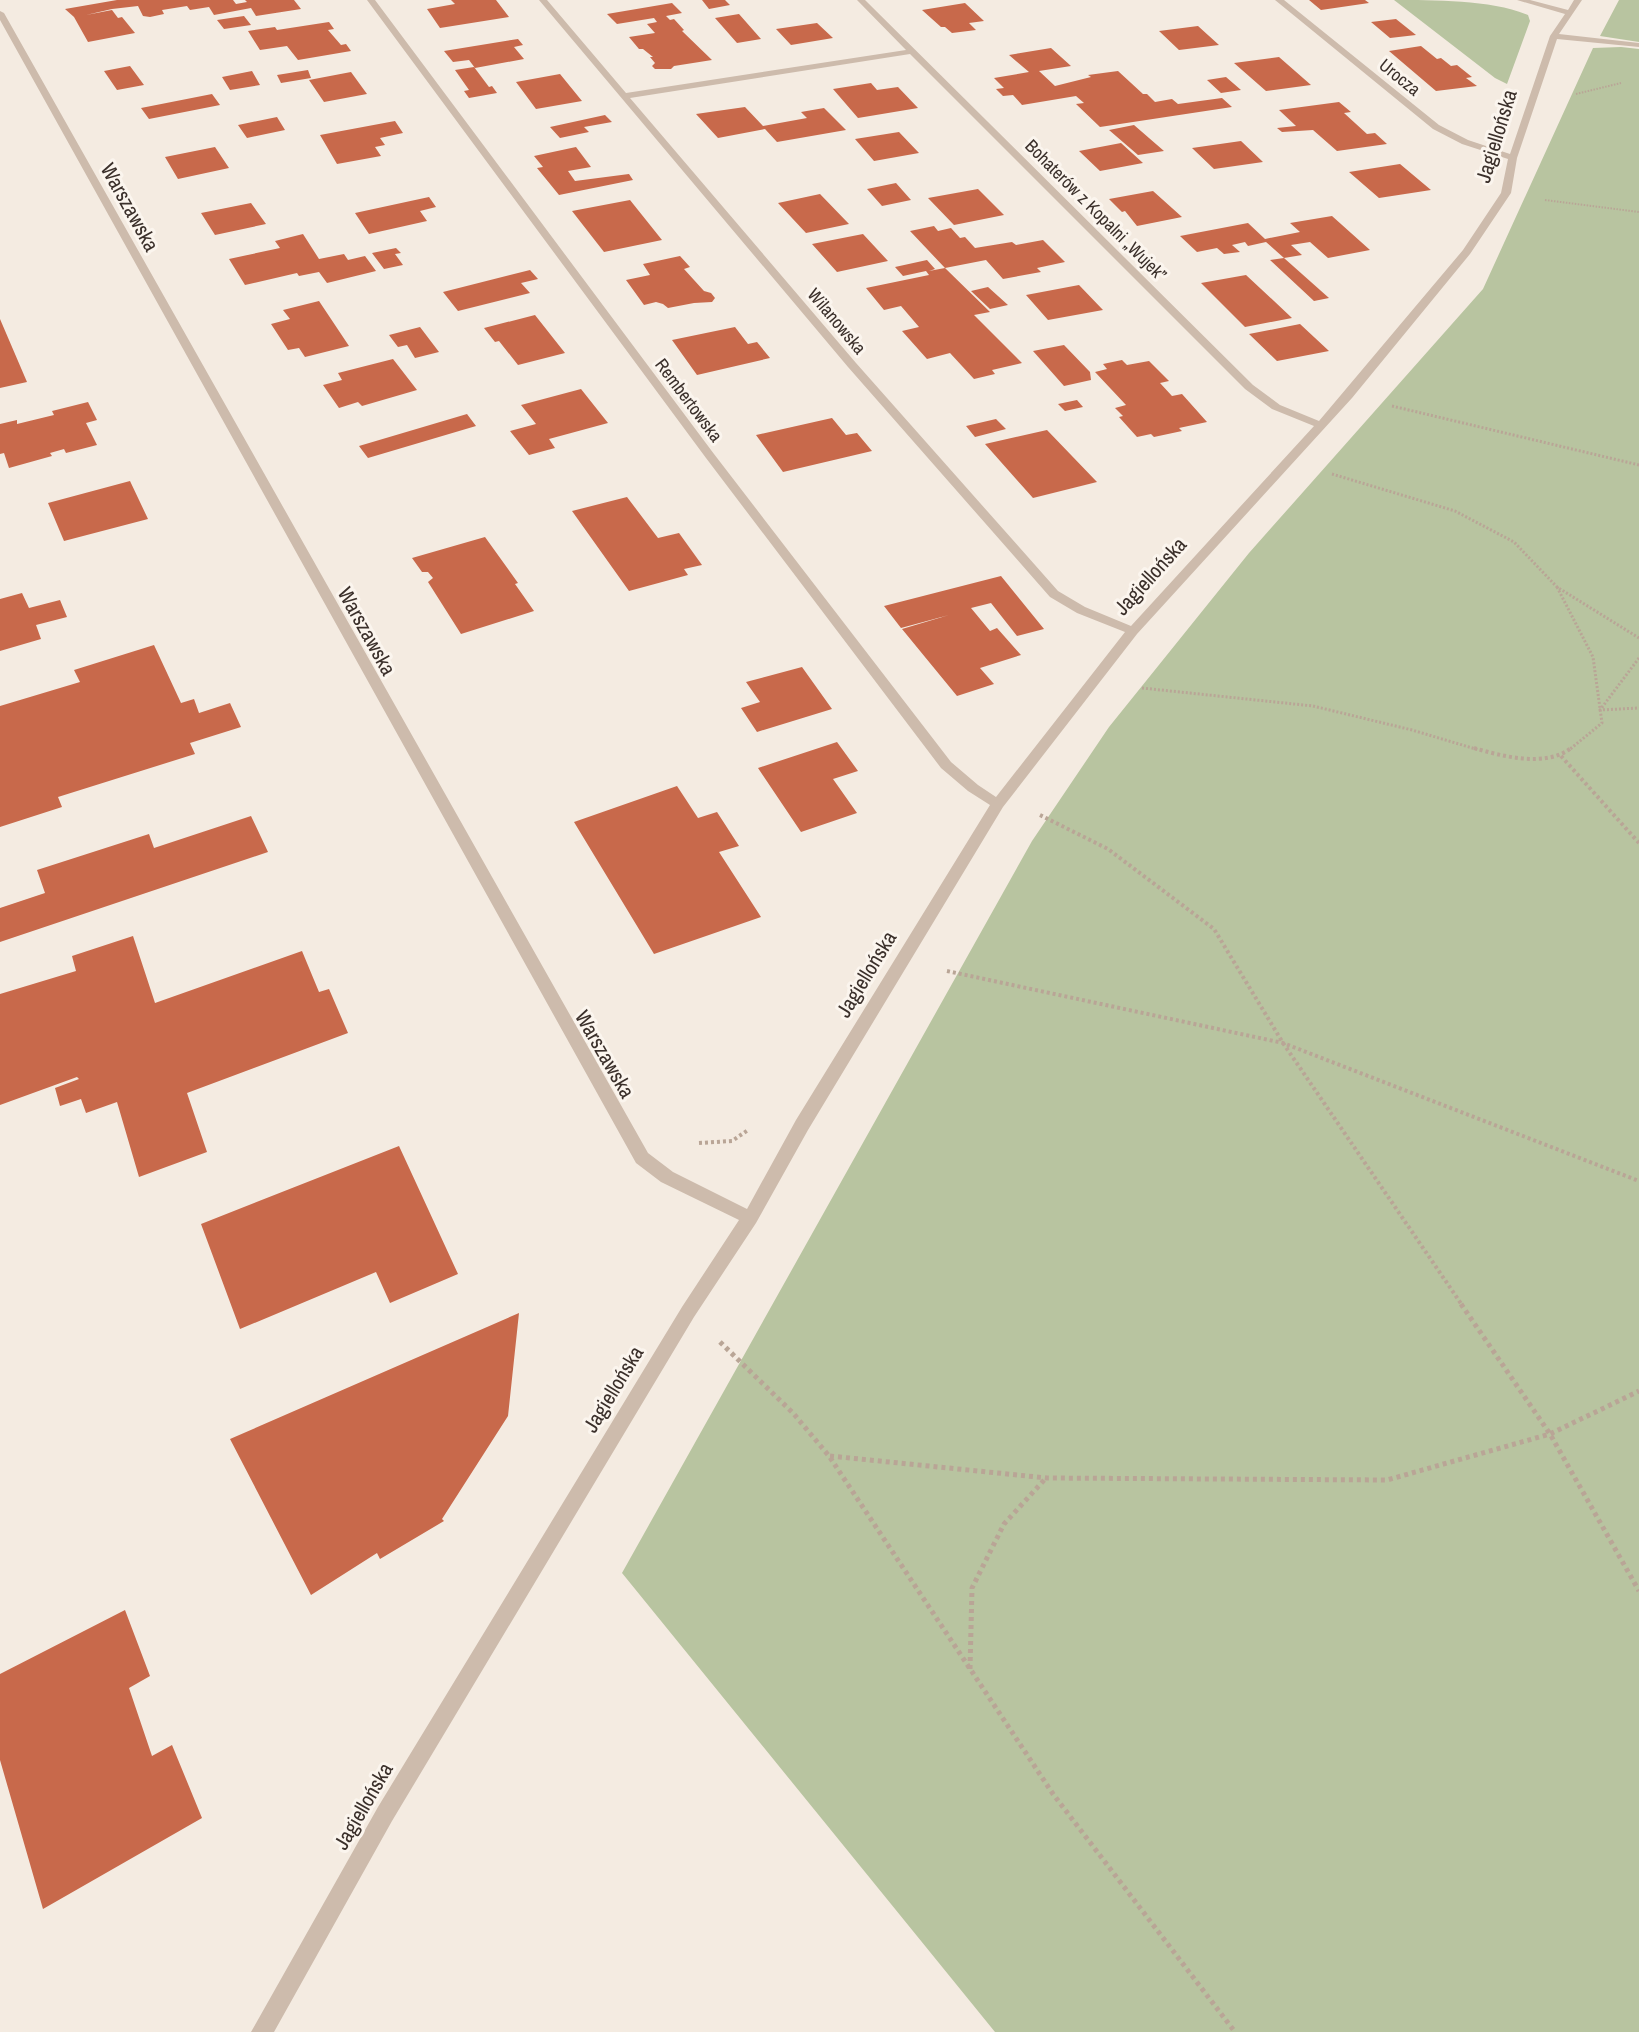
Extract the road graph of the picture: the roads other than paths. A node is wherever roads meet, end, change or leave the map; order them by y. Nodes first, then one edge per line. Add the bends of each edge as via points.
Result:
1 (371, 0) edge
2 (543, 0) edge
3 (861, 0) edge
4 (1279, 0) edge
5 (1521, 0) edge
6 (1578, 0) edge
7 (1568, 12) junction
8 (0, 13) edge
9 (1554, 36) junction
10 (1639, 45) edge
11 (913, 51) junction
12 (624, 96) junction
13 (1513, 158) junction
14 (1320, 425) junction
15 (1133, 630) junction
16 (998, 804) junction
17 (750, 1218) junction
18 (262, 2032) edge

1 - 16 street, Rembertowska via 946,765
2 - 12 street, Wilanowska
3 - 11 street, Bohaterów z Kopalni „Wujek”
4 - 13 street, Urocza via 1436,128
5 - 7 street
6 - 7 street, Jagiellońska
7 - 9 street, Jagiellońska
8 - 17 street, Warszawska via 642,1158 667,1177
9 - 10 street
9 - 13 street, Jagiellońska
11 - 12 street
11 - 14 street, Bohaterów z Kopalni „Wujek” via 1249,387 1276,407
12 - 15 street, Wilanowska via 852,365 1054,594 1081,610
13 - 14 street, Jagiellońska via 1506,193 1467,252
14 - 15 street, Jagiellońska
15 - 16 street, Jagiellońska
16 - 17 street, Jagiellońska via 802,1125
17 - 18 street, Jagiellońska via 688,1312 385,1814

